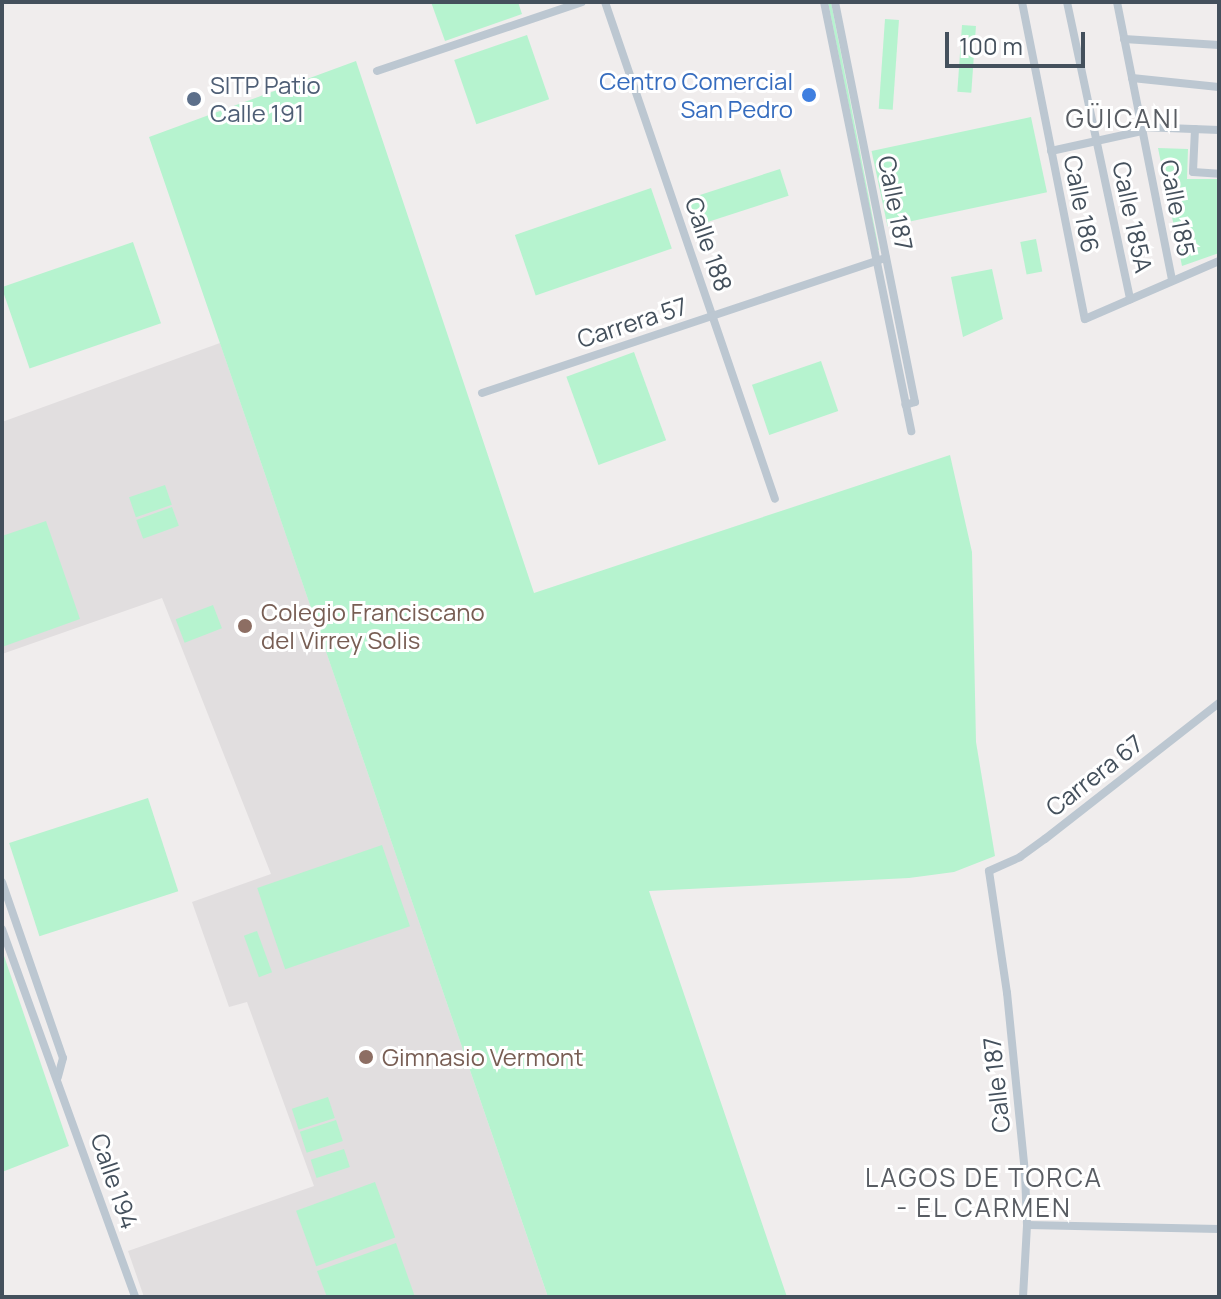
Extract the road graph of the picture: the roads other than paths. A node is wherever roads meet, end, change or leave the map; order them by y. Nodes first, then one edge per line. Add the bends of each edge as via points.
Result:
1 (582, 2) edge
2 (605, 2) edge
3 (824, 2) edge
4 (835, 2) edge
5 (1022, 2) edge
6 (1067, 2) edge
7 (1117, 2) edge
8 (1124, 39) junction
9 (1219, 45) edge
10 (377, 71) dead end
11 (1132, 78) junction
12 (1219, 87) edge
13 (1142, 129) junction
14 (1195, 129) junction
15 (1219, 130) edge
16 (1096, 141) junction
17 (1051, 151) junction
18 (1219, 174) edge
19 (886, 258) junction
20 (876, 261) junction
21 (1219, 261) edge
22 (1172, 281) junction
23 (1130, 299) junction
24 (713, 317) junction
25 (482, 393) dead end
26 (905, 405) junction
27 (911, 431) dead end
28 (775, 499) dead end
29 (1219, 703) edge
30 (989, 871) joint
31 (2, 882) edge
32 (2, 929) edge
33 (58, 1077) junction
34 (1027, 1225) junction
35 (1219, 1229) edge
36 (135, 1297) edge
37 (1023, 1297) edge

1 - 10 street
2 - 24 street, Calle 188
3 - 20 street, Calle 187
4 - 19 street, Calle 187
5 - 17 street, Calle 186
6 - 16 street, Calle 185A
7 - 8 street, Calle 185
8 - 9 street
8 - 11 street, Calle 185
11 - 12 street
11 - 13 street, Calle 185
13 - 14 street
13 - 16 street
13 - 22 street, Calle 185
14 - 15 street
14 - 18 street via 1193,172
16 - 17 street
16 - 23 street, Calle 185A
17 - 23 street, Calle 186 via 1085,319
19 - 20 street, Carrera 57
19 - 26 street, Calle 187 via 915,402
20 - 24 street, Carrera 57
20 - 26 street, Calle 187
21 - 22 street
22 - 23 street
24 - 25 street, Carrera 57
24 - 28 street, Calle 188
26 - 27 street, Calle 187
29 - 30 street, Carrera 67 via 1045,839
30 - 34 street, Calle 187 via 1010,1024
31 - 33 street, Calle 194 via 63,1058
32 - 33 street, Calle 194
33 - 36 street, Calle 194
34 - 35 street
34 - 37 street, Calle 187

